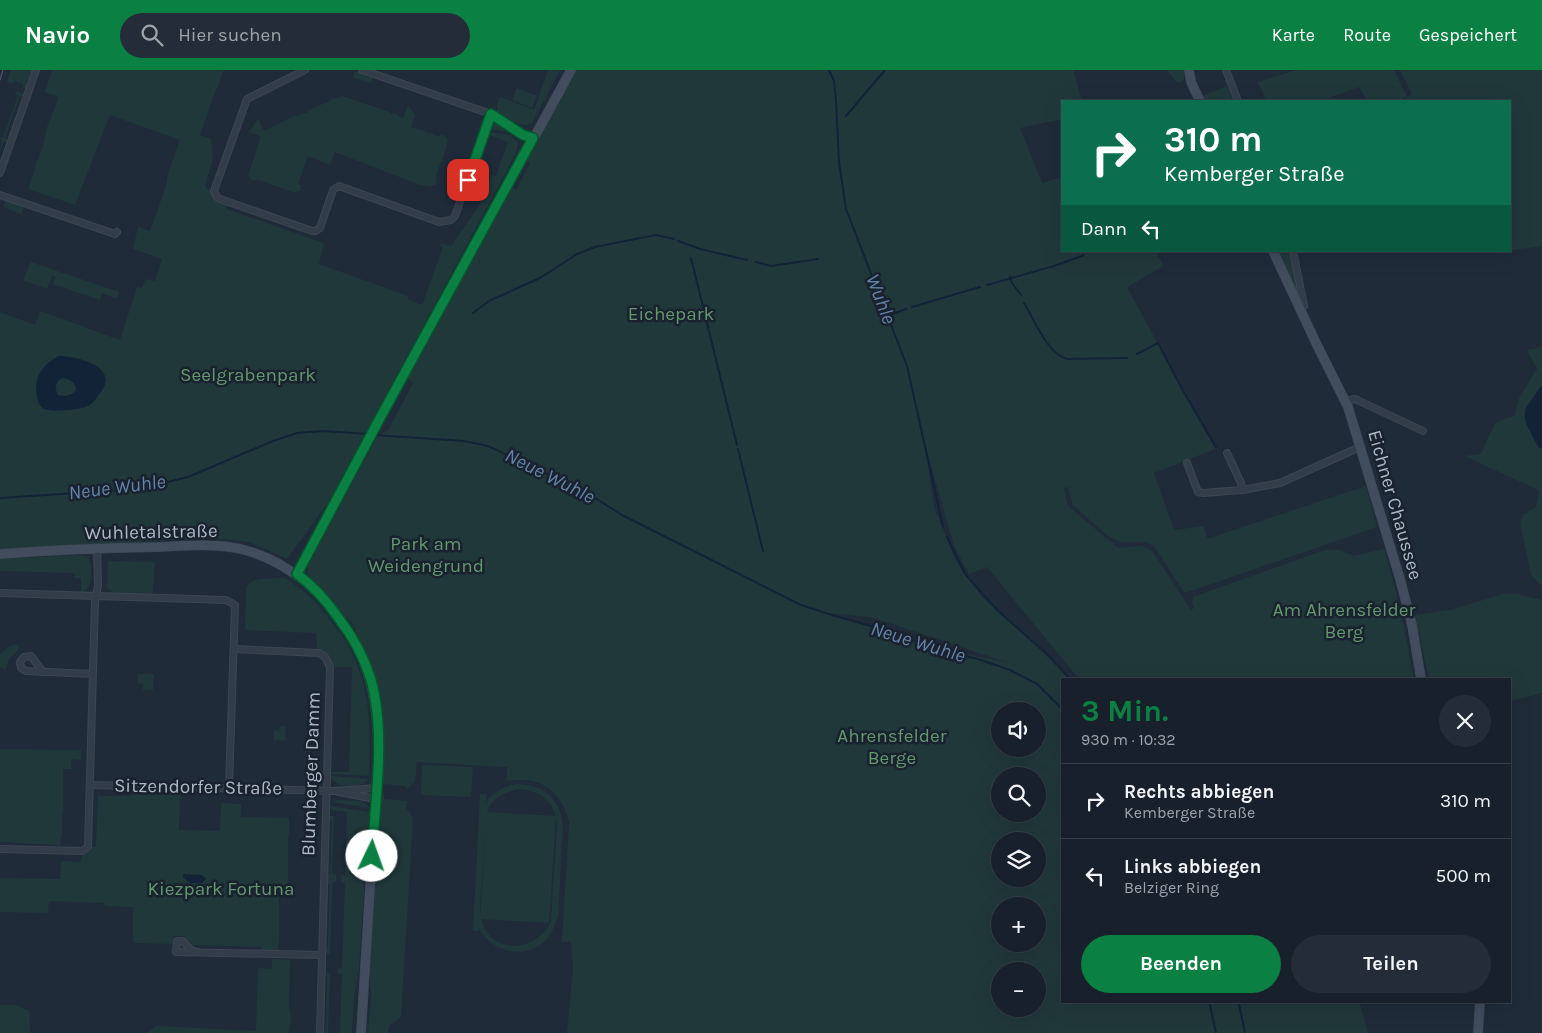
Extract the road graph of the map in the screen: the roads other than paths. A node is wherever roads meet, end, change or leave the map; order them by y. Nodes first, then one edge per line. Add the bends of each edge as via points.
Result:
1 (36, 70) edge
2 (305, 70) edge
3 (364, 70) edge
4 (571, 70) edge
5 (1189, 70) edge
6 (1226, 70) edge
7 (1200, 100) edge
8 (1238, 100) edge
9 (491, 114) junction
10 (533, 138) junction
11 (0, 173) edge
12 (0, 195) edge
13 (118, 232) dead end
14 (1273, 252) edge
15 (1293, 252) edge
16 (1304, 306) dead end
17 (1346, 401) junction
18 (1423, 430) dead end
19 (1360, 447) junction
20 (1227, 453) dead end
21 (1187, 463) dead end
22 (1242, 490) junction
23 (97, 548) junction
24 (0, 554) edge
25 (297, 574) junction
26 (0, 593) edge
27 (97, 595) junction
28 (234, 649) junction
29 (43, 672) dead end
30 (93, 674) junction
31 (1421, 678) edge
32 (91, 784) junction
33 (229, 787) junction
34 (376, 788) junction
35 (326, 791) junction
36 (336, 791) junction
37 (375, 799) junction
38 (0, 849) edge
39 (200, 952) dead end
40 (321, 955) junction
41 (1480, 1003) edge
42 (320, 1033) edge
43 (361, 1033) edge
44 (1478, 1033) edge

1 - 11 street
2 - 9 street via 247,99 214,191 220,199 312,231 320,228 333,190 339,186 439,222 451,220
3 - 9 street
4 - 10 main road
5 - 7 main road
6 - 8 street
9 - 10 street
10 - 25 main road
12 - 13 street via 115,234
14 - 17 main road, Eichner Chaussee
15 - 16 street
17 - 18 street via 1355,399
17 - 19 main road, Eichner Chaussee
19 - 22 street via 1280,483
19 - 31 main road, Eichner Chaussee via 1400,579
20 - 22 street
21 - 22 street via 1198,492
23 - 24 main road, Wuhletalstraße
23 - 25 main road, Wuhletalstraße via 229,547 260,555
23 - 27 street
25 - 34 main road via 344,624 362,655 371,680 378,725
26 - 27 street
27 - 28 street via 229,601 235,605
27 - 30 street
28 - 33 street
28 - 35 street, Blumberger Damm via 320,653 325,657 330,667
29 - 30 street
30 - 32 street
32 - 33 street, Sitzendorfer Straße
32 - 38 street via 86,849
33 - 35 street, Sitzendorfer Straße
34 - 36 street, Sitzendorfer Straße
34 - 37 main road
35 - 36 street, Sitzendorfer Straße
35 - 40 street, Blumberger Damm
36 - 37 street, Sitzendorfer Straße
37 - 43 main road
39 - 40 street
40 - 42 street, Blumberger Damm
41 - 44 main road

